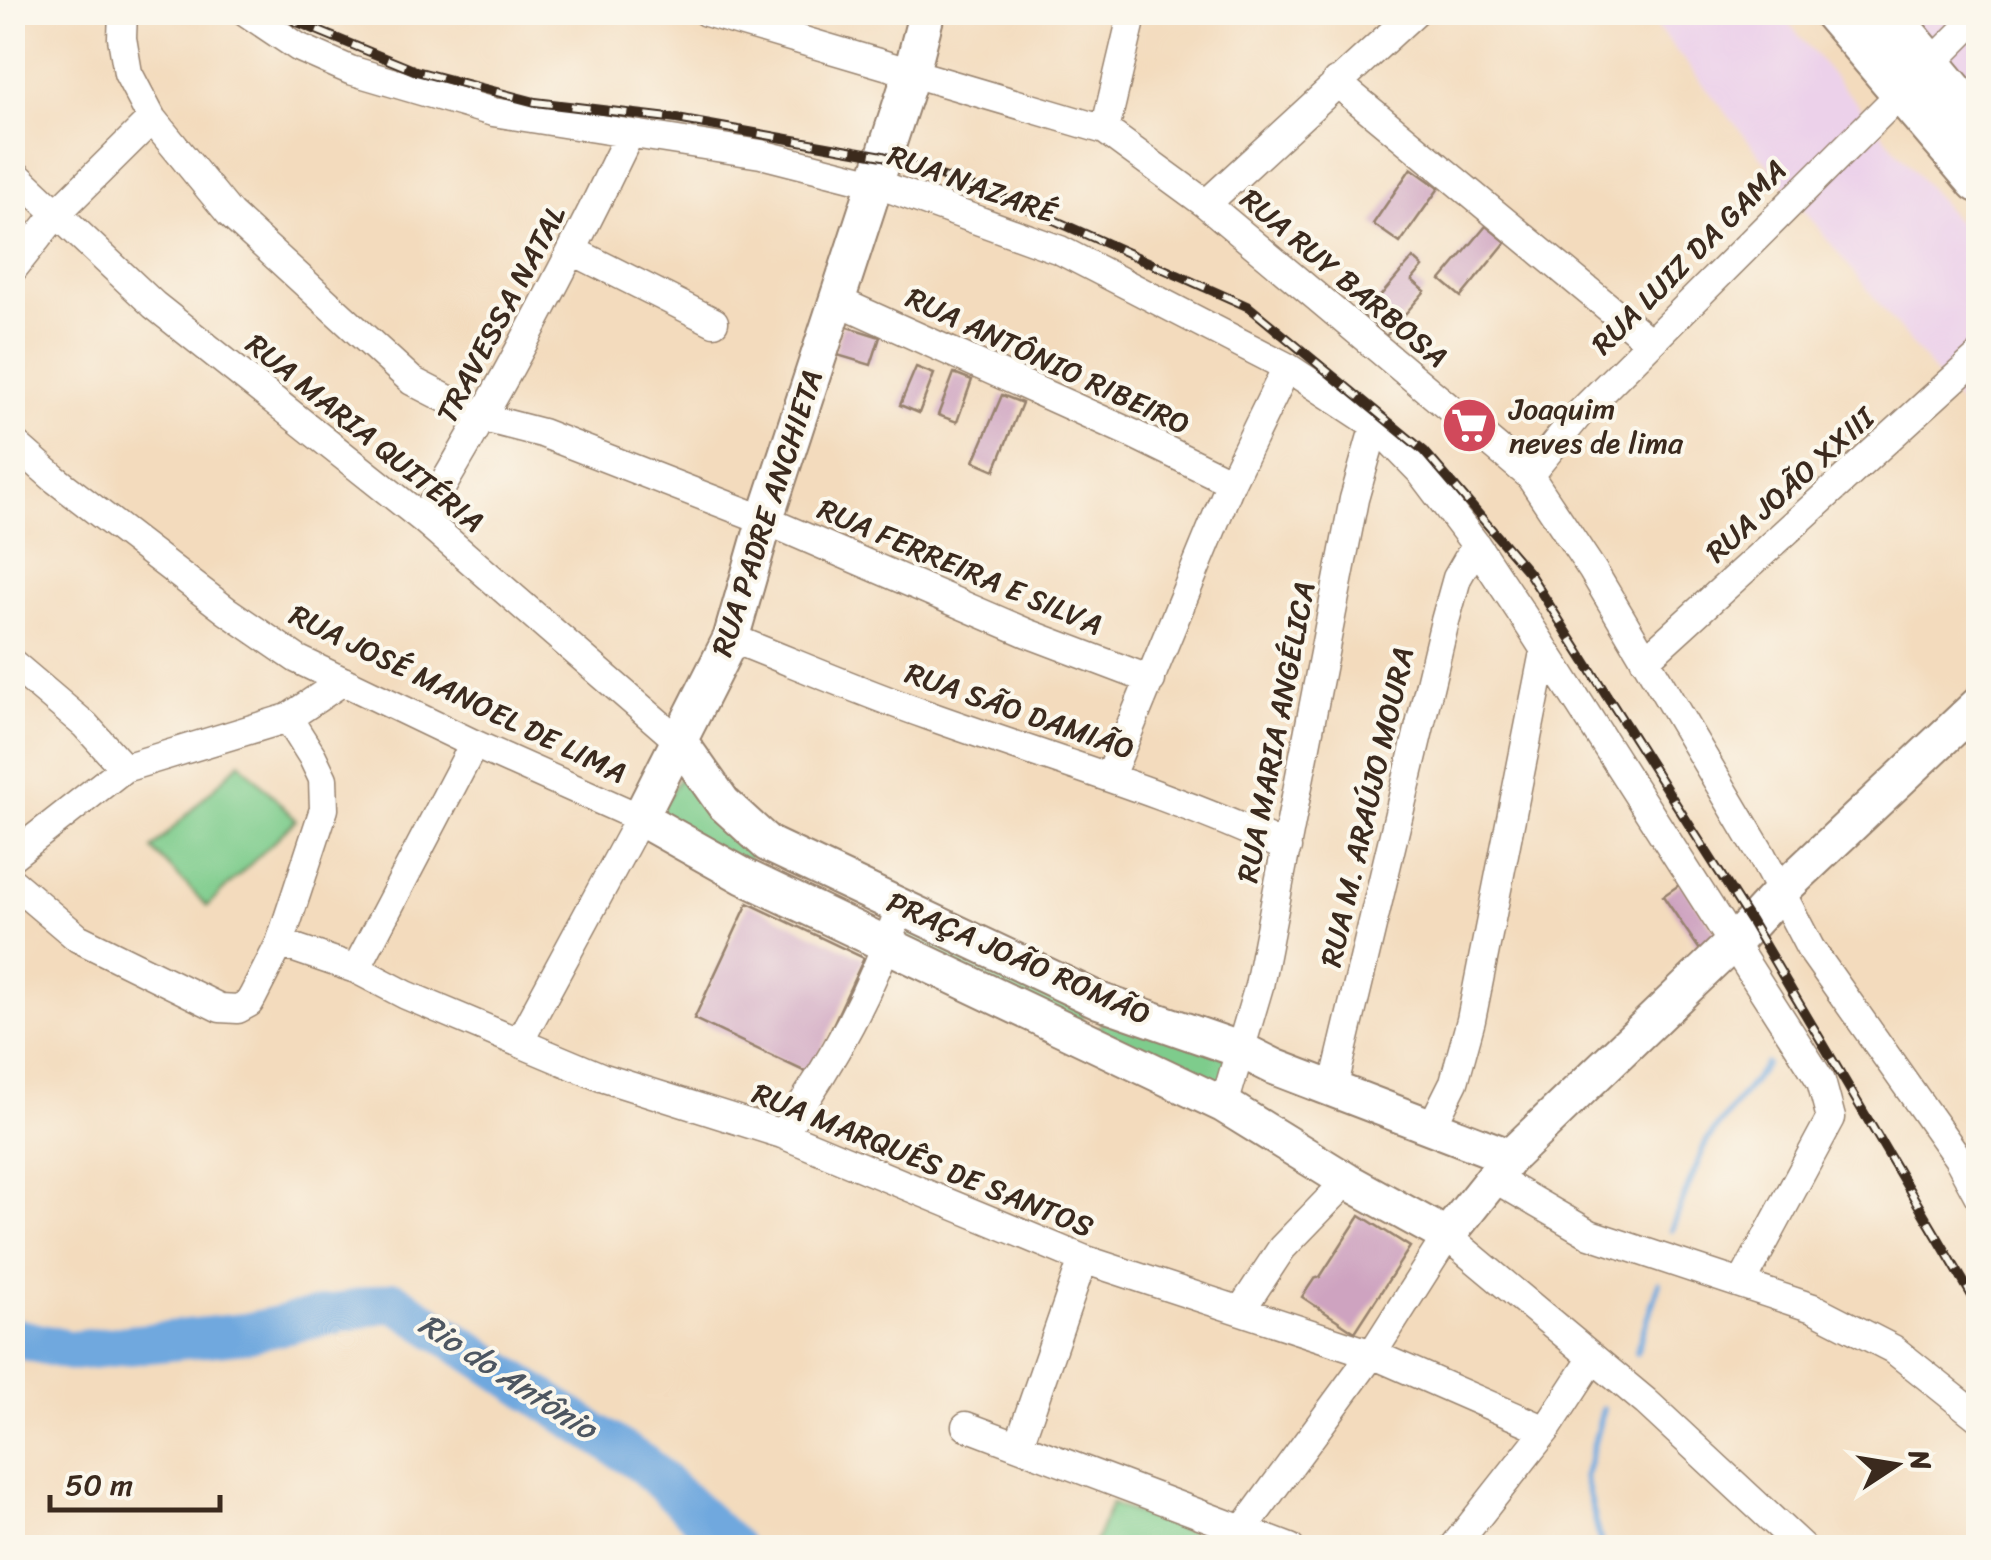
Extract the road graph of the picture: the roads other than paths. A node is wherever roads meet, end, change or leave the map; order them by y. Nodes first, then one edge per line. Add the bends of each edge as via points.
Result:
1 (110, 12) edge
2 (246, 12) edge
3 (706, 12) edge
4 (927, 12) edge
5 (1133, 12) edge
6 (1414, 12) edge
7 (1834, 12) edge
8 (1886, 12) edge
9 (1978, 17) edge
10 (123, 25) edge
11 (911, 74) junction
12 (1916, 78) junction
13 (1336, 82) junction
14 (152, 119) junction
15 (1978, 122) edge
16 (1105, 130) junction
17 (629, 135) junction
18 (12, 171) edge
19 (1978, 180) edge
20 (875, 183) junction
21 (1206, 204) junction
22 (57, 214) junction
23 (573, 252) junction
24 (12, 270) edge
25 (836, 300) junction
26 (714, 322) dead end
27 (1650, 342) junction
28 (1978, 358) edge
29 (1287, 367) junction
30 (484, 418) junction
31 (1375, 425) junction
32 (12, 441) edge
33 (1530, 474) junction
34 (1232, 482) junction
35 (424, 519) junction
36 (765, 520) junction
37 (1476, 545) junction
38 (731, 638) junction
39 (1544, 652) junction
40 (1645, 660) junction
41 (12, 663) edge
42 (1152, 680) junction
43 (343, 681) junction
44 (1978, 704) edge
45 (288, 718) junction
46 (680, 742) junction
47 (474, 744) junction
48 (124, 768) junction
49 (1110, 776) junction
50 (640, 818) junction
51 (768, 844) junction
52 (1287, 848) junction
53 (12, 856) edge
54 (745, 877) junction
55 (12, 882) edge
56 (1781, 890) junction
57 (901, 905) junction
58 (1742, 932) junction
59 (280, 943) junction
60 (888, 944) junction
61 (356, 969) junction
62 (1100, 1001) junction
63 (1080, 1035) junction
64 (519, 1042) junction
65 (1240, 1050) junction
66 (1333, 1089) junction
67 (1224, 1105) junction
68 (1432, 1126) junction
69 (782, 1134) junction
70 (1968, 1151) edge
71 (1501, 1167) junction
72 (1346, 1181) junction
73 (1978, 1194) edge
74 (1447, 1236) junction
75 (1083, 1260) junction
76 (1742, 1283) junction
77 (1241, 1310) junction
78 (1372, 1354) junction
79 (1593, 1358) junction
80 (1978, 1417) edge
81 (966, 1426) dead end
82 (1546, 1430) junction
83 (1019, 1444) junction
84 (1244, 1528) junction
85 (1217, 1548) edge
86 (1290, 1548) edge
87 (1453, 1548) edge
88 (1803, 1548) edge

1 - 10 street, RUA FERREIRA E SILVA
2 - 17 street, RUA NAZARÉ via 298,47 350,70 493,112
3 - 11 street, RUA RUY BARBOSA
4 - 11 street, RUA PADRE ANCHIETA
5 - 16 street
6 - 13 street
7 - 12 main road
8 - 12 main road
9 - 12 street, RUA LUIZ DA GAMA
10 - 14 street, RUA FERREIRA E SILVA via 128,73
11 - 16 street, RUA RUY BARBOSA
11 - 20 street, RUA PADRE ANCHIETA
12 - 15 main road
12 - 19 main road
12 - 27 street, RUA LUIZ DA GAMA
13 - 21 street
13 - 27 street
14 - 22 street
14 - 30 street, RUA FERREIRA E SILVA via 230,214 379,352 412,381
16 - 21 street, RUA RUY BARBOSA
17 - 20 street, RUA NAZARÉ via 761,154
17 - 23 street, TRAVESSA NATAL
18 - 22 street, RUA MARIA QUITÉRIA
20 - 25 street, RUA PADRE ANCHIETA
20 - 29 street, RUA NAZARÉ via 1060,250
21 - 33 street, RUA RUY BARBOSA
22 - 24 street
22 - 35 street, RUA MARIA QUITÉRIA via 154,304
23 - 26 street
23 - 30 street, TRAVESSA NATAL
25 - 34 street, RUA ANTÔNIO RIBEIRO
25 - 36 street, RUA PADRE ANCHIETA
27 - 33 street, RUA LUIZ DA GAMA
28 - 40 street, RUA JOÃO XXIII
29 - 31 street, RUA NAZARÉ
29 - 34 street
30 - 35 street, TRAVESSA NATAL
30 - 36 street, RUA FERREIRA E SILVA via 542,432
31 - 37 street, RUA NAZARÉ
31 - 52 street, RUA MARIA ANGÉLICA via 1354,500
32 - 43 street, RUA JOSÉ MANOEL DE LIMA via 227,611
33 - 40 street, RUA RUY BARBOSA
34 - 42 street
35 - 46 street, RUA MARIA QUITÉRIA
36 - 38 street, RUA PADRE ANCHIETA
36 - 42 street, RUA FERREIRA E SILVA
37 - 39 street, RUA NAZARÉ
37 - 66 street, RUA M. ARAÚJO MOURA via 1456,578
38 - 46 street, RUA PADRE ANCHIETA
38 - 49 street, RUA SÃO DAMIÃO via 929,716
39 - 58 street, RUA NAZARÉ
39 - 68 street via 1471,1020 1454,1082
40 - 56 street, RUA RUY BARBOSA
41 - 48 street
42 - 49 street
43 - 45 street
43 - 47 street, RUA JOSÉ MANOEL DE LIMA
44 - 56 street
45 - 48 street
45 - 59 street via 323,780 324,809
46 - 50 street, RUA PADRE ANCHIETA
46 - 51 street, PRAÇA JOÃO ROMÃO via 723,804
47 - 50 street, RUA JOSÉ MANOEL DE LIMA
47 - 61 street
48 - 53 street
49 - 52 street, RUA SÃO DAMIÃO
50 - 54 street, PRAÇA JOÃO ROMÃO
50 - 64 street, RUA PADRE ANCHIETA
51 - 54 street
51 - 57 street, PRAÇA JOÃO ROMÃO
52 - 65 street, RUA MARIA ANGÉLICA
54 - 60 street, PRAÇA JOÃO ROMÃO
55 - 59 street via 78,938 220,1008 249,1003
56 - 58 street
56 - 70 street, RUA RUY BARBOSA via 1810,948
57 - 60 street
57 - 62 street, PRAÇA JOÃO ROMÃO
58 - 71 street
58 - 76 street, RUA NAZARÉ via 1820,1081 1831,1118
59 - 61 street, RUA MARQUÊS DE SANTOS
60 - 63 street, PRAÇA JOÃO ROMÃO
60 - 69 street via 826,1071
61 - 64 street, RUA MARQUÊS DE SANTOS
62 - 63 street
62 - 65 street, PRAÇA JOÃO ROMÃO
63 - 67 street, PRAÇA JOÃO ROMÃO
64 - 69 street, RUA MARQUÊS DE SANTOS via 601,1077
65 - 66 street, PRAÇA JOÃO ROMÃO
65 - 67 street, RUA MARIA ANGÉLICA
66 - 68 street, PRAÇA JOÃO ROMÃO
67 - 72 street, PRAÇA JOÃO ROMÃO
68 - 71 street, PRAÇA JOÃO ROMÃO
69 - 75 street, RUA MARQUÊS DE SANTOS
70 - 73 street, RUA RUY BARBOSA
71 - 74 street
71 - 76 street via 1590,1234
72 - 74 street, PRAÇA JOÃO ROMÃO
72 - 77 street via 1282,1248
74 - 78 street
74 - 79 street
75 - 77 street, RUA MARQUÊS DE SANTOS
75 - 83 street
76 - 80 street via 1814,1308 1893,1349
77 - 78 street, RUA MARQUÊS DE SANTOS
78 - 82 street, RUA MARQUÊS DE SANTOS
78 - 84 street
79 - 82 street
79 - 88 street
81 - 83 street
82 - 87 street
83 - 84 street
84 - 85 street
84 - 86 street

